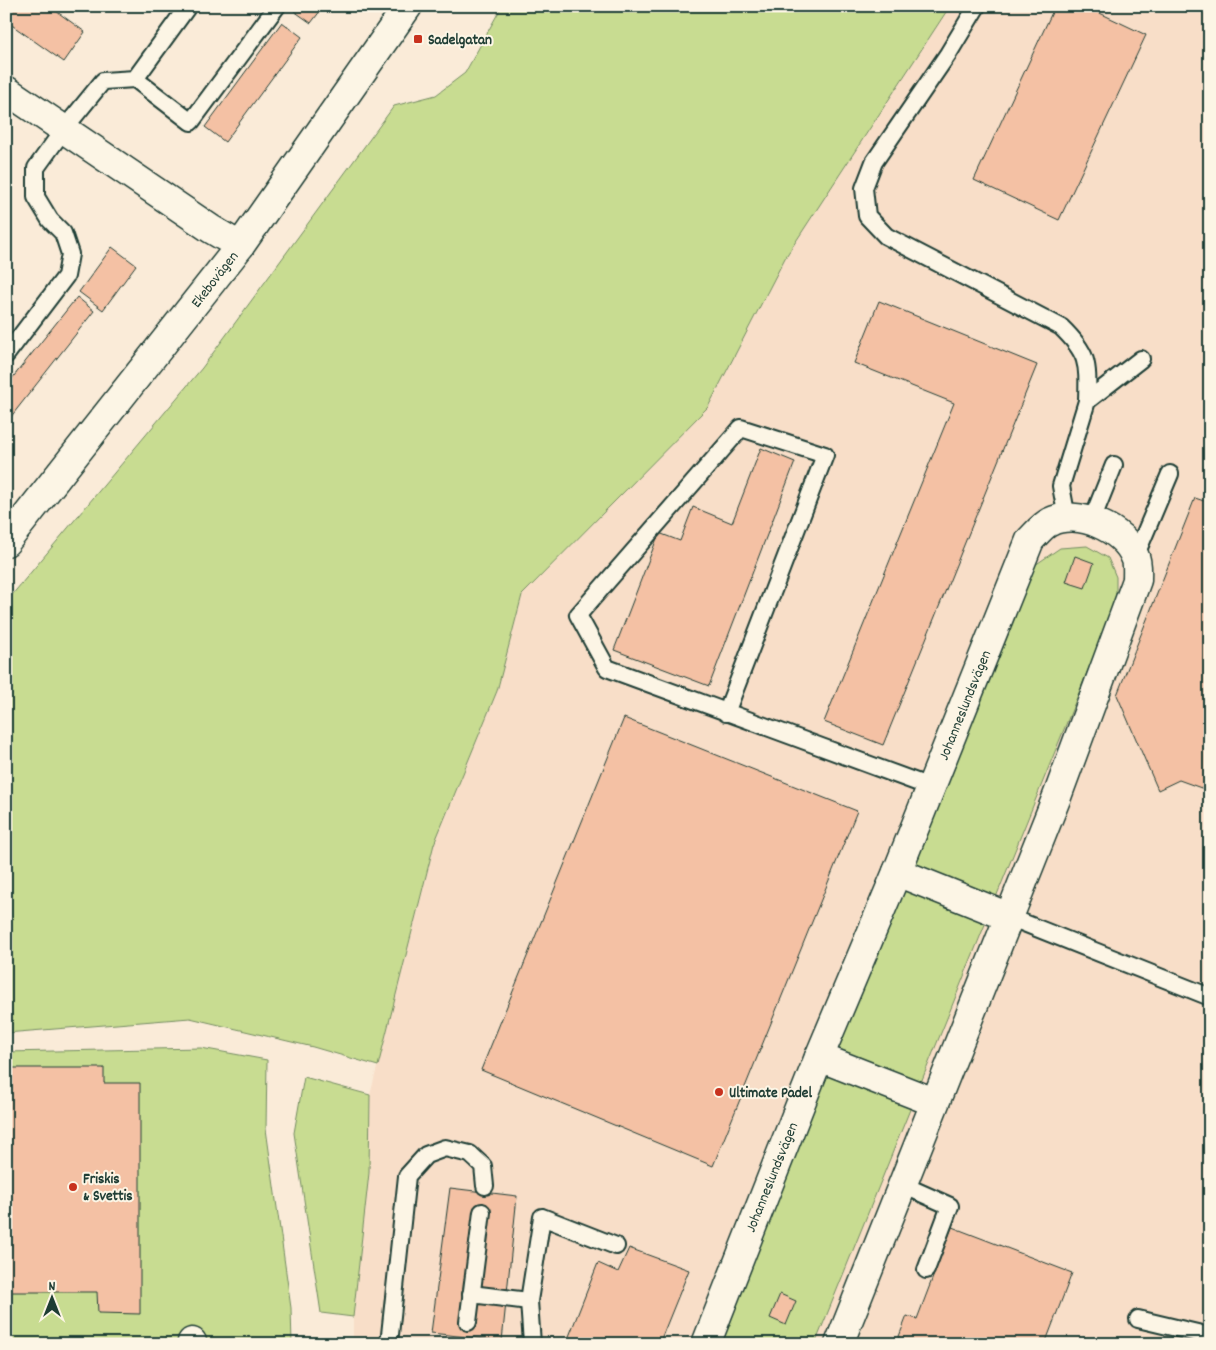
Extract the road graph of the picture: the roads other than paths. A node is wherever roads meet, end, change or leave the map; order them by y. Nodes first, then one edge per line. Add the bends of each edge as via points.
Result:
1 (188, 6) edge
2 (277, 6) edge
3 (408, 6) edge
4 (977, 6) edge
5 (135, 79) junction
6 (6, 90) edge
7 (64, 130) junction
8 (240, 246) junction
9 (6, 355) edge
10 (1141, 359) dead end
11 (1088, 401) junction
12 (1114, 465) dead end
13 (1170, 474) dead end
14 (1079, 519) junction
15 (6, 542) edge
16 (1135, 557) junction
17 (726, 712) junction
18 (930, 787) junction
19 (897, 872) junction
20 (1009, 917) junction
21 (1210, 997) edge
22 (820, 1056) junction
23 (934, 1102) junction
24 (903, 1185) junction
25 (485, 1186) dead end
26 (482, 1212) dead end
27 (616, 1246) dead end
28 (926, 1270) dead end
29 (471, 1294) junction
30 (529, 1302) junction
31 (1138, 1319) dead end
32 (468, 1322) dead end
33 (1210, 1336) edge
34 (389, 1344) edge
35 (532, 1344) edge
36 (706, 1344) edge
37 (839, 1344) edge

1 - 5 lane
2 - 5 lane via 192,122
3 - 8 street, Ekebovägen
4 - 11 lane via 874,162 864,188 867,216 886,236 1061,327 1078,343 1088,368
5 - 7 lane via 103,81
6 - 7 street
7 - 8 street via 211,230
7 - 9 lane via 36,168 36,198 63,234 70,254 66,276
8 - 15 street, Ekebovägen
10 - 11 lane
11 - 14 lane via 1061,486
12 - 14 lane
13 - 16 lane
14 - 16 street via 1114,530
14 - 18 street, Johanneslundsvägen via 1050,522 1030,540
16 - 20 street via 1137,580
17 - 17 lane via 607,668 578,615 741,428 825,456
17 - 18 lane
18 - 19 street, Johanneslundsvägen
19 - 20 street
19 - 22 street, Johanneslundsvägen
20 - 21 lane
20 - 23 street
22 - 23 street
22 - 36 street, Johanneslundsvägen
23 - 24 street
24 - 28 lane via 950,1206
24 - 37 street
25 - 34 lane via 484,1166 470,1154 446,1148 426,1155 407,1176
26 - 29 lane
27 - 30 lane via 542,1217
29 - 30 lane
29 - 32 lane
30 - 35 lane
31 - 33 lane

